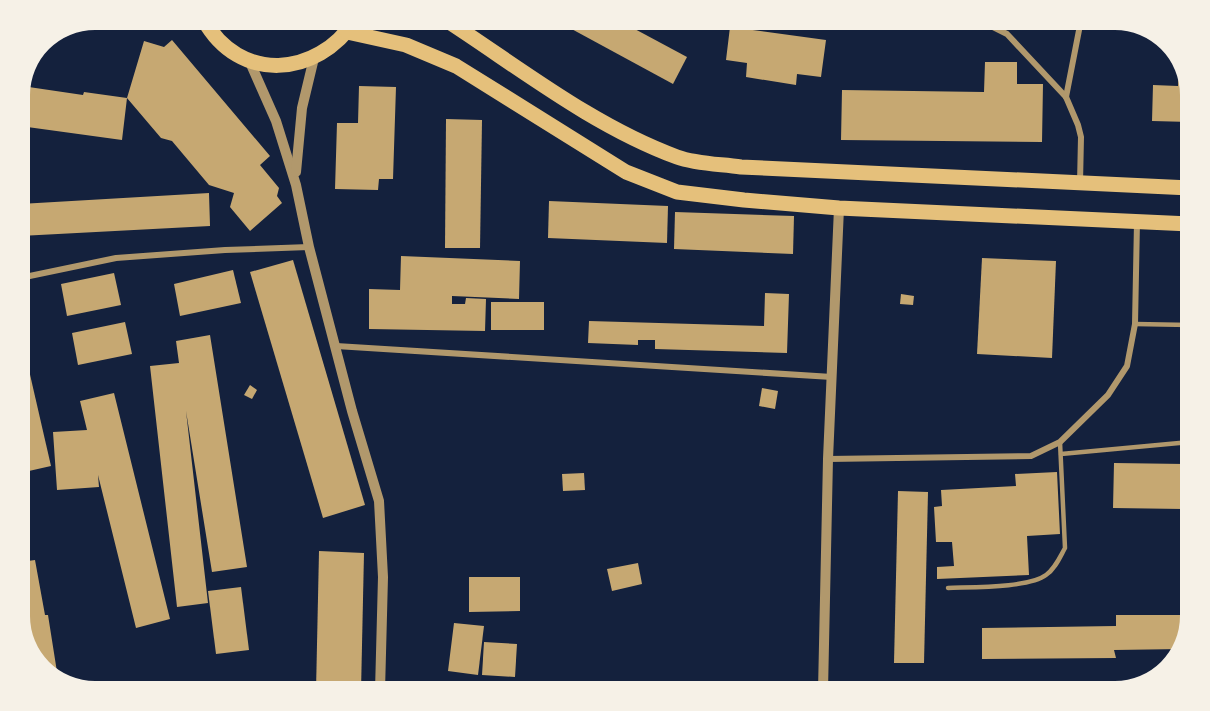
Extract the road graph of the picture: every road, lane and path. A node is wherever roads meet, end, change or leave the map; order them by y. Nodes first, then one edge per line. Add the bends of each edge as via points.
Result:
1 (211, 30) edge
2 (347, 30) edge
3 (363, 30) edge
4 (461, 30) edge
5 (1001, 30) edge
6 (1080, 30) edge
7 (314, 58) junction
8 (249, 60) junction
9 (1066, 97) junction
10 (1080, 183) junction
11 (296, 185) junction
12 (1180, 188) edge
13 (839, 208) junction
14 (1137, 222) junction
15 (1180, 224) edge
16 (309, 247) junction
17 (30, 276) edge
18 (1135, 324) junction
19 (1180, 325) edge
20 (336, 346) junction
21 (832, 377) junction
22 (1060, 442) junction
23 (1180, 443) edge
24 (1061, 454) junction
25 (828, 459) junction
26 (948, 588) dead end
27 (380, 681) edge
28 (823, 681) edge

1 - 8 main road via 220,42
2 - 7 main road via 327,51
3 - 13 main road via 456,66 626,172 677,192
4 - 10 main road via 576,106 679,158 741,167
5 - 9 street
6 - 9 street
7 - 8 main road via 275,65
7 - 11 street via 302,108
8 - 11 street via 276,121
9 - 10 street via 1081,137
10 - 12 main road
11 - 16 street
13 - 14 main road
13 - 21 street
14 - 15 main road
14 - 18 street
16 - 17 street via 116,258
16 - 20 street
18 - 19 lane
18 - 22 street via 1127,366 1108,395
20 - 21 street
20 - 27 street via 379,501 383,577
21 - 25 street
22 - 24 lane
22 - 25 street via 1031,456
23 - 24 lane
24 - 26 lane via 1065,548 1057,562 1046,575 1026,583
25 - 28 street

